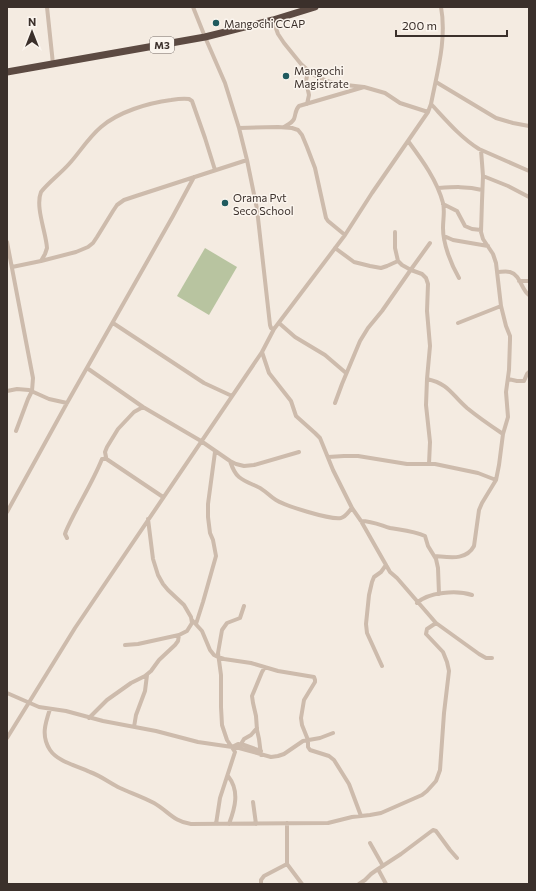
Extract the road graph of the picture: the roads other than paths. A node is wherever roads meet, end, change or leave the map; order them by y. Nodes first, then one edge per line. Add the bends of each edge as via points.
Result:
1 (47, 7) edge
2 (193, 7) edge
3 (315, 7) edge
4 (441, 7) edge
5 (273, 20) junction
6 (205, 37) junction
7 (53, 64) junction
8 (308, 71) junction
9 (7, 72) edge
10 (436, 82) junction
11 (364, 87) junction
12 (307, 104) junction
13 (431, 104) junction
14 (428, 112) junction
15 (529, 126) edge
16 (284, 127) junction
17 (239, 128) junction
18 (408, 141) junction
19 (481, 150) junction
20 (246, 160) junction
21 (215, 170) junction
22 (529, 171) edge
23 (483, 176) junction
24 (194, 177) junction
25 (438, 188) junction
26 (482, 190) junction
27 (529, 197) edge
28 (443, 204) junction
29 (481, 230) junction
30 (395, 232) dead end
31 (345, 235) junction
32 (444, 236) junction
33 (7, 242) edge
34 (430, 243) dead end
35 (488, 246) junction
36 (335, 248) junction
37 (41, 261) junction
38 (398, 261) junction
39 (12, 267) junction
40 (410, 270) junction
41 (497, 272) junction
42 (459, 278) dead end
43 (519, 281) junction
44 (529, 281) edge
45 (529, 295) edge
46 (501, 306) junction
47 (113, 323) junction
48 (278, 323) junction
49 (458, 323) dead end
50 (274, 330) junction
51 (262, 352) junction
52 (87, 368) junction
53 (529, 372) edge
54 (346, 373) junction
55 (427, 379) junction
56 (508, 379) junction
57 (32, 390) junction
58 (7, 391) edge
59 (232, 396) junction
60 (67, 403) junction
61 (335, 403) dead end
62 (143, 407) junction
63 (16, 431) dead end
64 (503, 434) junction
65 (201, 442) junction
66 (215, 452) junction
67 (299, 452) dead end
68 (328, 457) junction
69 (106, 458) junction
70 (230, 461) junction
71 (429, 464) junction
72 (496, 480) junction
73 (163, 497) junction
74 (352, 508) junction
75 (7, 512) edge
76 (148, 519) junction
77 (361, 522) junction
78 (67, 538) dead end
79 (435, 556) junction
80 (386, 565) junction
81 (439, 594) junction
82 (472, 595) dead end
83 (417, 603) junction
84 (244, 606) dead end
85 (192, 620) junction
86 (196, 624) junction
87 (436, 624) junction
88 (180, 635) junction
89 (124, 646) dead end
90 (218, 657) junction
91 (492, 658) dead end
92 (382, 666) dead end
93 (265, 667) junction
94 (147, 674) junction
95 (7, 693) edge
96 (29, 702) junction
97 (50, 709) junction
98 (89, 718) junction
99 (134, 726) junction
100 (257, 728) junction
101 (333, 733) dead end
102 (7, 738) edge
103 (308, 740) junction
104 (241, 744) junction
105 (232, 747) junction
106 (261, 753) junction
107 (228, 776) junction
108 (253, 802) dead end
109 (361, 816) junction
110 (286, 823) junction
111 (216, 824) junction
112 (229, 824) junction
113 (256, 824) junction
114 (370, 842) dead end
115 (457, 858) dead end
116 (287, 864) junction
117 (383, 866) junction
118 (378, 869) junction
119 (261, 884) edge
120 (302, 884) edge
121 (359, 884) edge
122 (386, 884) edge

1 - 7 street
2 - 6 street
3 - 5 highway, M3
4 - 10 street via 442,45
5 - 6 highway, M3
5 - 8 street via 284,44
6 - 7 highway, M3
6 - 17 street via 225,83
7 - 9 highway, M3
8 - 11 street via 327,81
8 - 12 street
10 - 13 street
10 - 15 street via 496,118
11 - 12 street
11 - 14 street via 385,93 400,103
12 - 16 street via 297,108 294,119
13 - 14 street
13 - 19 street via 464,138
14 - 18 street
16 - 17 street
16 - 31 street via 300,132 315,168 326,218
17 - 20 street
18 - 25 street
18 - 31 street
19 - 22 street
19 - 23 street
20 - 21 street
20 - 50 street via 257,209 270,325
21 - 24 street
21 - 37 street via 195,109 189,99 154,103 135,108 113,119 96,132 41,192 40,206 46,248
23 - 26 street
23 - 27 street
24 - 37 street via 120,202 98,237 88,247
24 - 47 street
25 - 26 street via 457,186
25 - 28 street
26 - 29 street
28 - 29 street via 457,211 465,226
28 - 32 street
29 - 35 street
30 - 38 street
31 - 36 street
32 - 35 street
32 - 42 street via 453,268
33 - 39 street
34 - 40 street
35 - 41 street via 493,254
36 - 38 street via 354,262 370,266 380,268
36 - 48 street
37 - 39 street
38 - 40 street
39 - 57 street via 33,374
40 - 54 street via 363,335
40 - 55 street via 422,274 428,284 430,346
41 - 43 street via 511,272
41 - 46 street
43 - 44 street
43 - 45 street
46 - 49 street
46 - 56 street via 510,338
47 - 52 street
47 - 59 street via 204,383
48 - 50 street
48 - 54 street via 295,337 325,355
50 - 51 street
51 - 59 street
51 - 68 street via 269,373 291,401 297,418 320,438
52 - 60 street
52 - 62 street
53 - 56 street via 524,381
54 - 61 street
55 - 64 street via 448,388 467,407
55 - 71 street
56 - 64 street via 508,417
57 - 58 street
57 - 60 street
57 - 63 street
59 - 65 street
60 - 75 street
62 - 65 street
62 - 69 street via 134,412 118,429 107,447
64 - 72 street
65 - 66 street
65 - 73 street
66 - 70 street
66 - 86 street via 208,517 215,559
67 - 70 street via 249,466
68 - 71 street via 358,456 401,464
68 - 74 street
69 - 73 street
69 - 78 street via 102,459 68,525 65,534
70 - 74 street via 234,472 242,479 260,487 274,499 285,504 335,518 343,518
71 - 72 street
72 - 79 street via 479,510 472,549 460,557
73 - 76 street
74 - 77 street
76 - 85 street via 158,575 168,590 184,605
76 - 96 street via 74,628
77 - 79 street via 371,522 424,535 428,547
77 - 80 street
79 - 81 street
80 - 83 street
80 - 92 street via 372,582 366,624
81 - 82 street via 462,592
81 - 83 street via 423,598
83 - 87 street
84 - 90 street via 240,618 228,623 222,630
85 - 86 street
85 - 88 street via 189,628
86 - 90 street via 210,650
87 - 91 street via 479,654
87 - 109 street via 427,629 426,634 443,652 449,671 440,773 422,795 381,813
88 - 89 street
88 - 94 street via 175,645
90 - 93 street
90 - 105 street via 222,676 222,725
93 - 100 street via 252,696
93 - 103 street via 313,676 315,682 305,697 302,711 302,725
94 - 98 street via 107,700
94 - 99 street via 145,691
95 - 96 street
96 - 97 street
96 - 102 street
97 - 98 street
97 - 111 street via 44,735 50,750 59,758 154,803 182,822
98 - 99 street
99 - 105 street via 198,742
100 - 104 street
100 - 106 street
101 - 103 street
103 - 106 street via 278,756 271,757
103 - 109 street via 310,750 334,760 349,784
104 - 105 street
104 - 106 street
105 - 106 street
105 - 107 street via 236,752
107 - 111 street via 220,798
107 - 112 street via 233,784 236,800
108 - 113 street
109 - 110 street via 321,823
110 - 113 street
110 - 116 street
111 - 112 street
112 - 113 street
114 - 117 street
115 - 117 street via 434,830
116 - 119 street via 264,876
116 - 120 street
117 - 118 street
118 - 121 street
118 - 122 street

